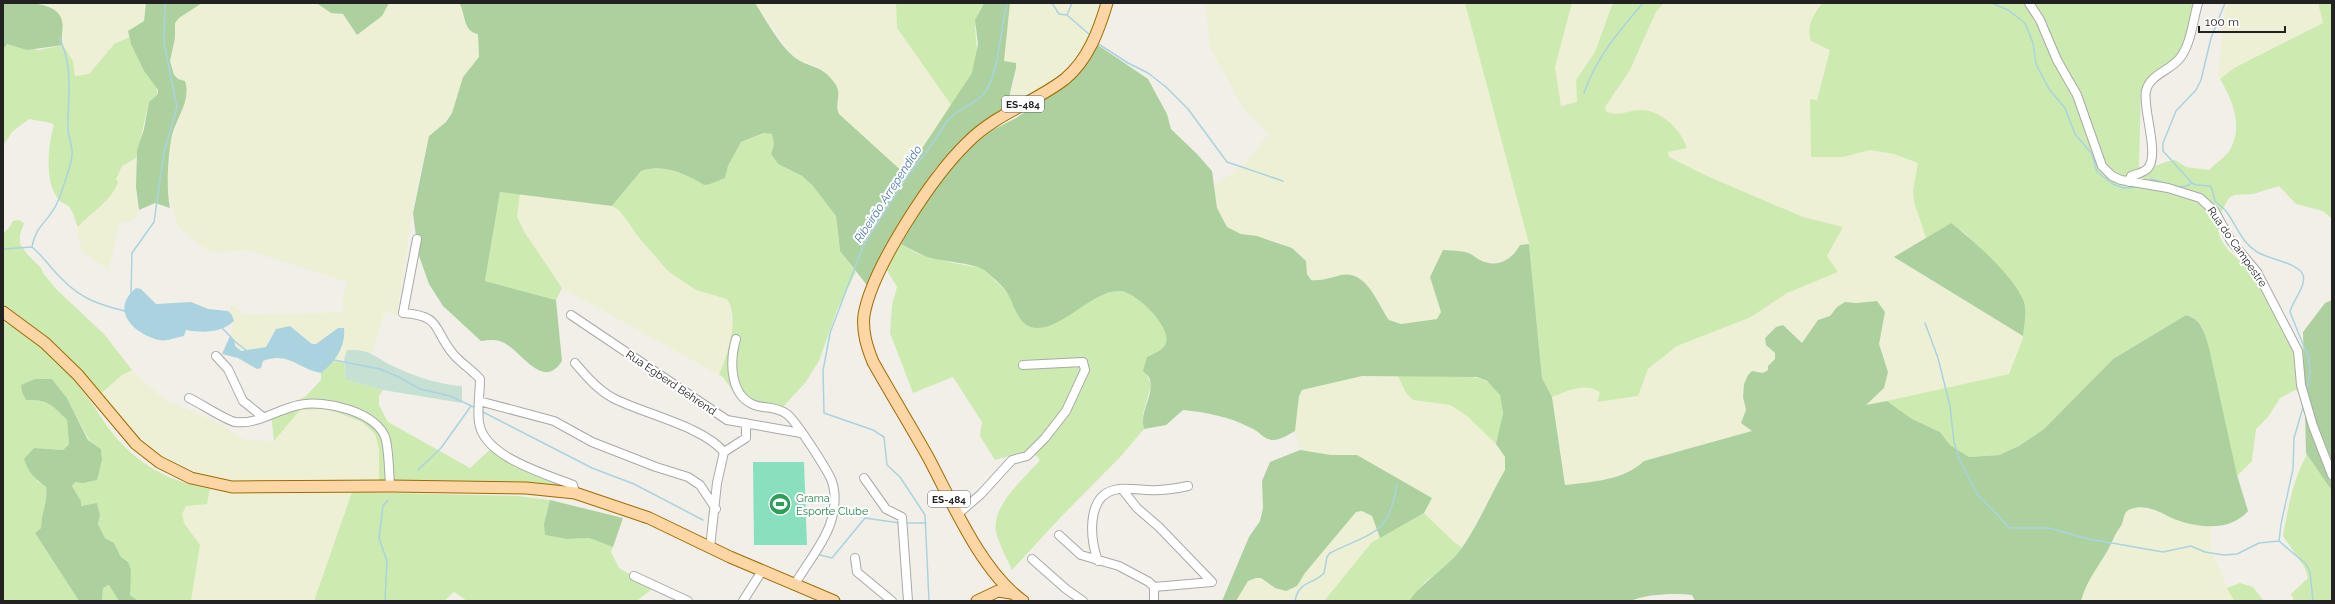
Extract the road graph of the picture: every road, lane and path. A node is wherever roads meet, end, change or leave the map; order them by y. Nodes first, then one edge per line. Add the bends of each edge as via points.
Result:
1 (1107, 3) edge
2 (2029, 3) edge
3 (2198, 3) edge
4 (2129, 182) junction
5 (417, 239) dead end
6 (5, 313) edge
7 (571, 315) dead end
8 (736, 339) dead end
9 (216, 356) dead end
10 (575, 363) dead end
11 (1023, 365) dead end
12 (189, 398) dead end
13 (480, 401) junction
14 (263, 417) junction
15 (746, 423) junction
16 (801, 433) junction
17 (724, 452) junction
18 (2332, 475) edge
19 (864, 478) dead end
20 (390, 486) junction
21 (1188, 486) dead end
22 (1122, 490) junction
23 (575, 493) junction
24 (716, 509) junction
25 (958, 514) junction
26 (1059, 535) dead end
27 (710, 548) junction
28 (855, 558) dead end
29 (1032, 559) dead end
30 (1098, 561) junction
31 (762, 571) junction
32 (634, 576) dead end
33 (795, 584) junction
34 (1154, 587) junction
35 (1010, 592) junction
36 (688, 601) edge
37 (743, 601) edge
38 (834, 601) edge
39 (892, 601) edge
40 (908, 601) edge
41 (978, 601) edge
42 (1023, 601) edge
43 (1083, 601) edge
44 (1154, 601) edge

1 - 25 main road, ES-484 via 1099,30 1087,52 1066,78 1045,93 997,118 967,142 935,177 884,265 867,304 864,329 866,346
2 - 4 street, Rua do Campestre via 2077,95 2102,166 2112,176
3 - 4 street via 2181,58 2152,78 2148,84 2145,98 2151,139 2151,162 2146,170 2131,176
4 - 18 street, Rua do Campestre via 2186,192 2200,198 2215,212 2231,241 2257,272 2298,351 2306,405
5 - 13 street via 402,313 423,315 430,319 455,356 470,367 480,379
6 - 20 main road via 45,343 78,375 136,444 159,462 191,478 232,487
7 - 15 street, Rua Egberd Behrend via 710,410 727,420
8 - 16 street via 731,355 733,374 740,394 753,404 774,406 788,415
9 - 14 street via 228,369 242,401
10 - 17 street via 592,383 613,398 698,434 717,444
11 - 25 street via 1083,362 1085,370 1066,411 1045,438 1027,456 1012,460 981,494
12 - 14 street via 234,422 253,421
13 - 23 street via 479,422 482,432 492,444 519,465 536,469 573,485
13 - 24 street via 554,421 592,442 688,477 700,485
14 - 20 street via 300,404 326,404 354,410 376,425 386,439
15 - 16 street, Rua Egberd Behrend
15 - 17 street via 746,438
16 - 33 street via 831,480 835,498 832,519
17 - 24 street via 717,483
19 - 40 street via 886,509 902,517
20 - 23 main road via 526,488
21 - 22 street via 1167,491
22 - 30 street via 1105,494 1094,515 1091,528 1093,548
22 - 34 street via 1212,582
23 - 27 main road via 649,518
24 - 27 street
25 - 35 main road, ES-484 via 970,539
26 - 30 street via 1081,555
27 - 31 main road
28 - 39 street via 857,572
29 - 43 street via 1066,590
30 - 34 street via 1119,566 1145,579
31 - 33 main road
31 - 37 street
32 - 36 street
33 - 38 main road
34 - 44 street
35 - 41 main road via 998,591
35 - 42 main road

